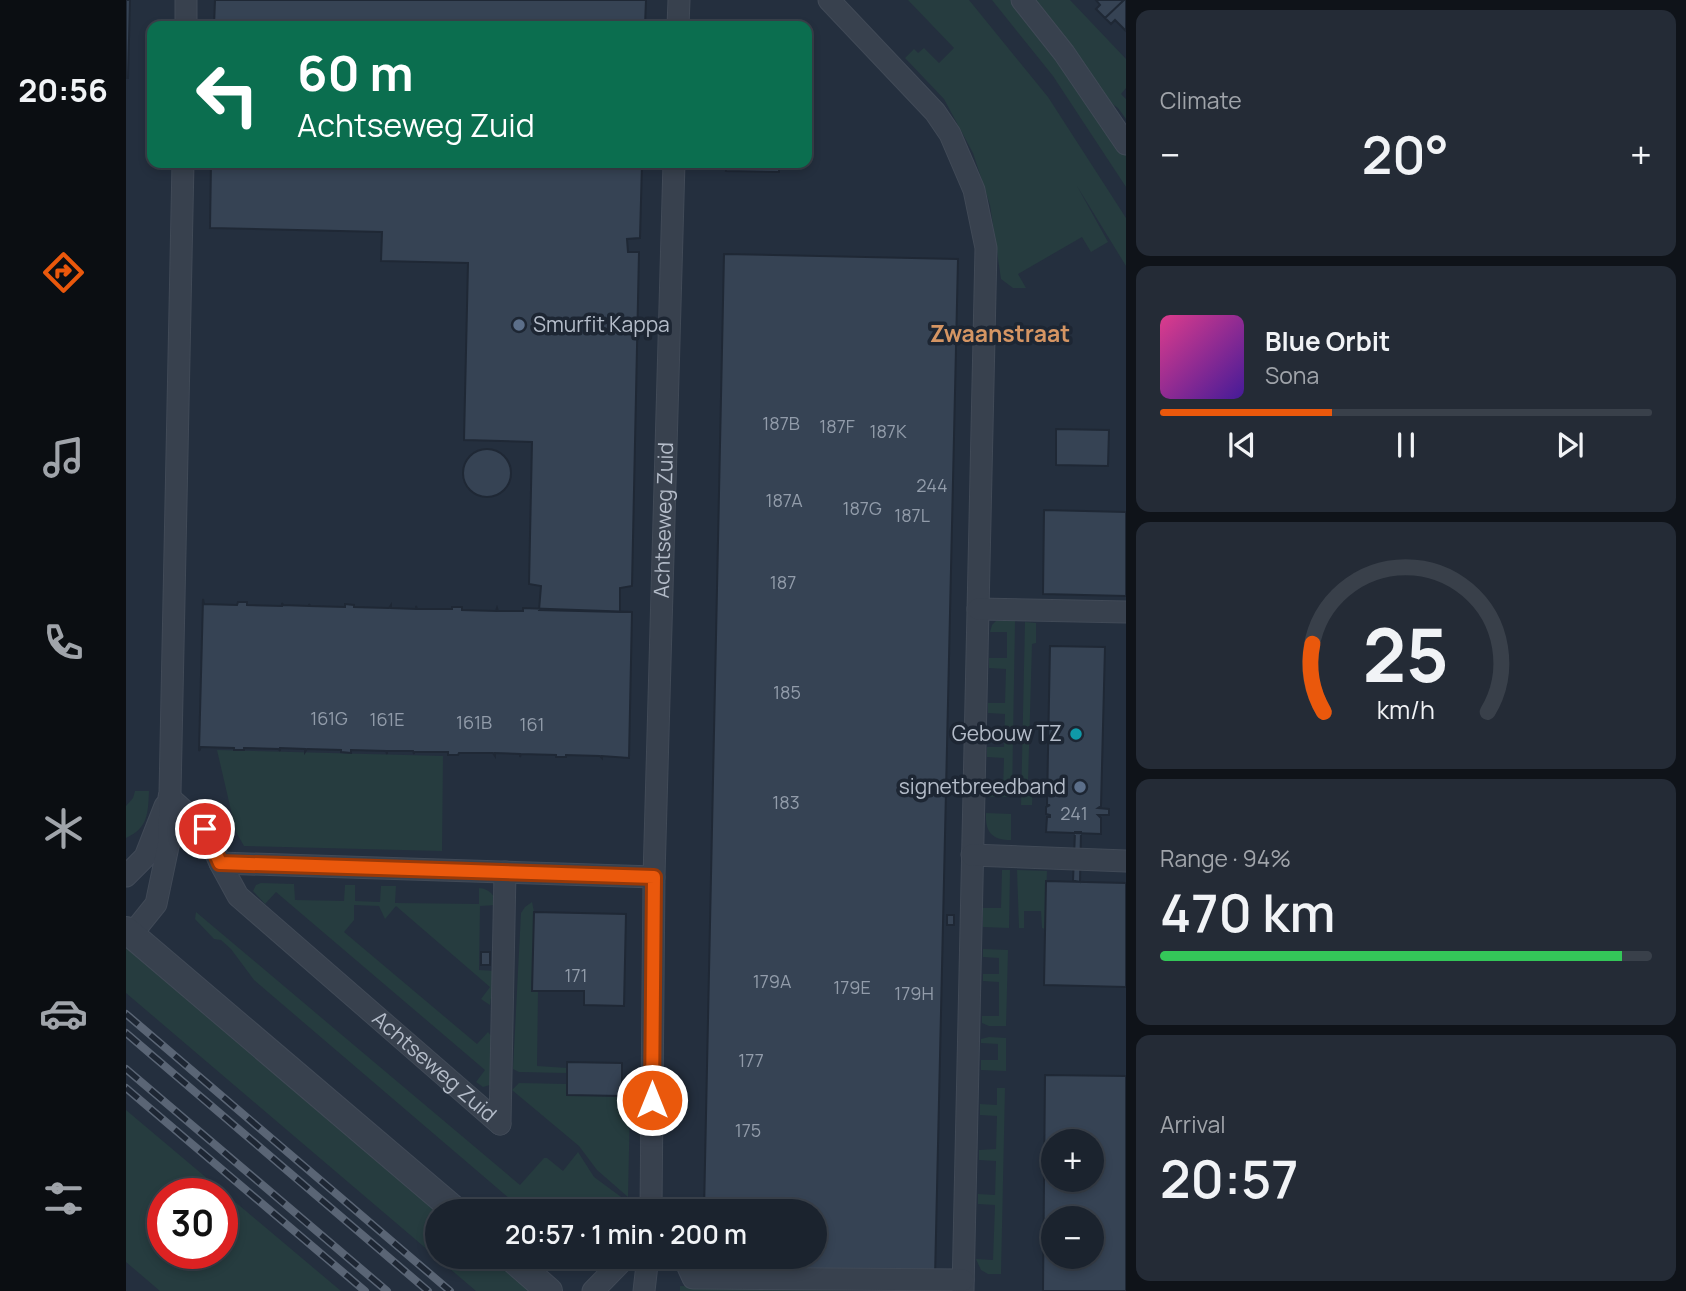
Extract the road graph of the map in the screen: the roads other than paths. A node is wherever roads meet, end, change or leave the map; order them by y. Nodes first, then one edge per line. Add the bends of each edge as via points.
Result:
1 (186, 0) edge
2 (679, 0) edge
3 (829, 0) edge
4 (1022, 0) edge
5 (186, 21) edge
6 (678, 21) edge
7 (1126, 144) edge
8 (183, 168) edge
9 (674, 168) edge
10 (978, 609) junction
11 (1126, 612) edge
12 (169, 797) junction
13 (972, 855) junction
14 (1126, 861) edge
15 (220, 863) junction
16 (505, 872) junction
17 (126, 876) edge
18 (654, 877) junction
19 (129, 932) edge
20 (442, 1199) edge
21 (653, 1199) edge
22 (524, 1269) edge
23 (614, 1269) edge
24 (647, 1269) edge
25 (689, 1269) edge
26 (963, 1286) edge
27 (549, 1291) edge
28 (593, 1291) edge
29 (644, 1291) edge

1 - 5 street
2 - 6 street
3 - 10 street via 935,112 950,134 974,190 986,265
4 - 7 street
8 - 12 street
9 - 18 street, Achtseweg Zuid
10 - 11 street
10 - 13 street
12 - 15 street, Achtseweg Zuid via 205,829
12 - 17 street via 145,857
12 - 19 street via 169,842 156,904
13 - 14 street
13 - 26 street
15 - 16 street
15 - 16 street, Achtseweg Zuid via 238,895 500,1124
16 - 18 street
18 - 21 street, Achtseweg Zuid
19 - 20 street
22 - 27 street
23 - 28 street
24 - 29 street
25 - 26 street via 693,1278

